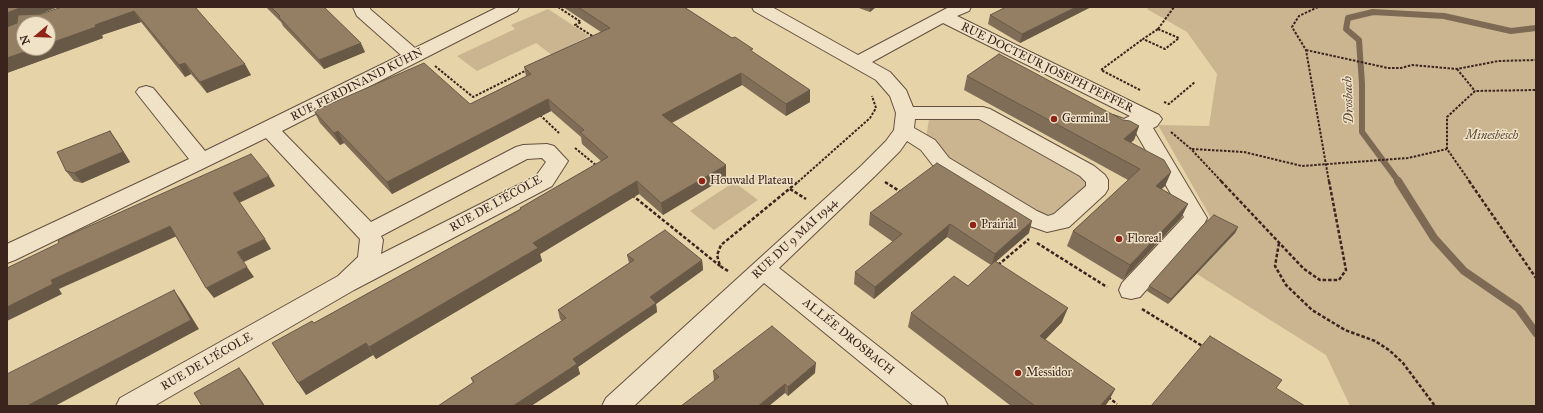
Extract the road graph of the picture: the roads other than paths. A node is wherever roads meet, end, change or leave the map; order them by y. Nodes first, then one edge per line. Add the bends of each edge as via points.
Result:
1 (361, 7) edge
2 (511, 7) edge
3 (760, 7) edge
4 (963, 7) edge
5 (943, 16) junction
6 (413, 56) junction
7 (858, 62) junction
8 (1029, 76) edge
9 (146, 92) dead end
10 (905, 122) junction
11 (1148, 124) junction
12 (269, 129) junction
13 (202, 161) junction
14 (368, 232) junction
15 (7, 254) edge
16 (755, 276) junction
17 (346, 283) junction
18 (1134, 298) road end
19 (130, 406) edge
20 (616, 406) edge
21 (934, 406) edge

1 - 6 street via 363,12
2 - 6 street, RUE FERDINAND KUHN
3 - 7 street
4 - 5 street, RUE DOCTEUR JOSEPH PEFFER
5 - 7 street, RUE DOCTEUR JOSEPH PEFFER
5 - 11 street, RUE DOCTEUR JOSEPH PEFFER
6 - 12 street, RUE FERDINAND KUHN
7 - 10 street via 882,76 899,94
8 - 11 street via 1125,128 1132,122
9 - 13 street
10 - 10 street via 942,163 1029,217 1047,224 1061,221 1097,189 1098,180 1087,171 983,113
10 - 16 street, RUE DU 9 MAI 1944 via 893,146
11 - 18 street via 1196,218
12 - 13 street, RUE FERDINAND KUHN
12 - 14 street
13 - 15 street, RUE FERDINAND KUHN
14 - 17 street, RUE DE L'ÉCOLE via 372,240 369,260
14 - 17 street, RUE DE L'ÉCOLE via 523,152 547,151 558,162 544,181
16 - 20 street, RUE DU 9 MAI 1944
16 - 21 street, ALLÉE DROSBACH
17 - 19 street, RUE DE L'ÉCOLE

